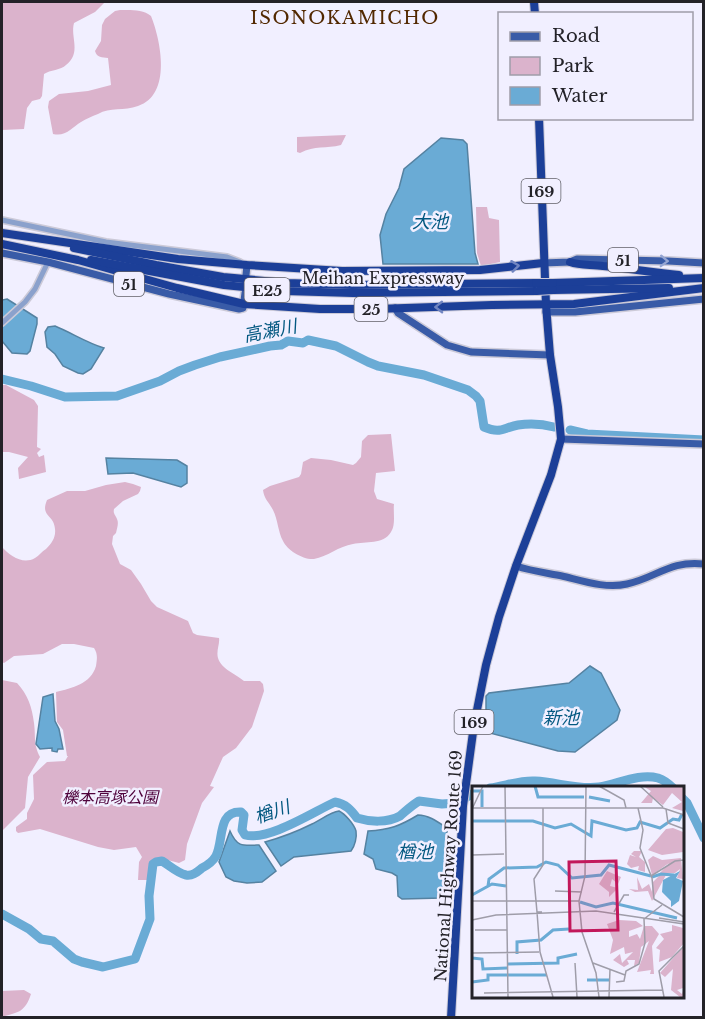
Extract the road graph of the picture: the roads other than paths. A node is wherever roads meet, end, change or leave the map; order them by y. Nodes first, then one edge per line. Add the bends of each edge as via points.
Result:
1 (539, 120) edge
2 (2, 220) edge
3 (2, 233) edge
4 (2, 243) edge
5 (2, 253) edge
6 (48, 262) junction
7 (570, 262) junction
8 (543, 263) junction
9 (704, 264) edge
10 (247, 265) junction
11 (246, 275) dead end
12 (704, 277) edge
13 (537, 287) junction
14 (554, 287) junction
15 (704, 288) edge
16 (245, 293) dead end
17 (704, 300) edge
18 (244, 304) junction
19 (395, 308) junction
20 (546, 309) junction
21 (2, 322) edge
22 (550, 355) junction
23 (561, 439) junction
24 (704, 444) edge
25 (704, 564) edge
26 (516, 566) junction
27 (451, 1017) edge

1 - 8 highway, National Highway Route 169 / 169
2 - 10 street via 106,242 227,257
3 - 10 highway, E25
3 - 13 highway, Meihan Expressway / E25 via 156,265 254,280
4 - 13 highway, Meihan Expressway / E25 via 254,289 353,293
4 - 18 highway, E25
5 - 6 main road, 51
6 - 18 main road, 51 via 169,294 239,309
6 - 21 street via 35,289
7 - 8 main road, 51
7 -> 9 main road, 51 via 577,259
7 - 12 highway
10 -> 8 highway via 342,271 444,271
8 - 20 highway, National Highway Route 169 / 169
10 - 11 main road
12 - 14 highway, E25
13 - 14 highway, Meihan Expressway / E25, bridge
14 - 15 highway, E25
15 - 20 highway
16 - 18 main road
17 - 20 main road via 575,312
18 - 19 highway, 25
20 -> 19 highway, 25 via 497,305
19 - 22 main road via 455,348
20 - 22 highway, National Highway Route 169 / 169
22 - 23 highway, National Highway Route 169 / 169
23 - 24 main road
23 - 26 highway, National Highway Route 169 / 169
25 - 26 main road via 667,567 635,582 611,585
26 - 27 highway, National Highway Route 169 / 169 via 486,665 471,745 463,806

